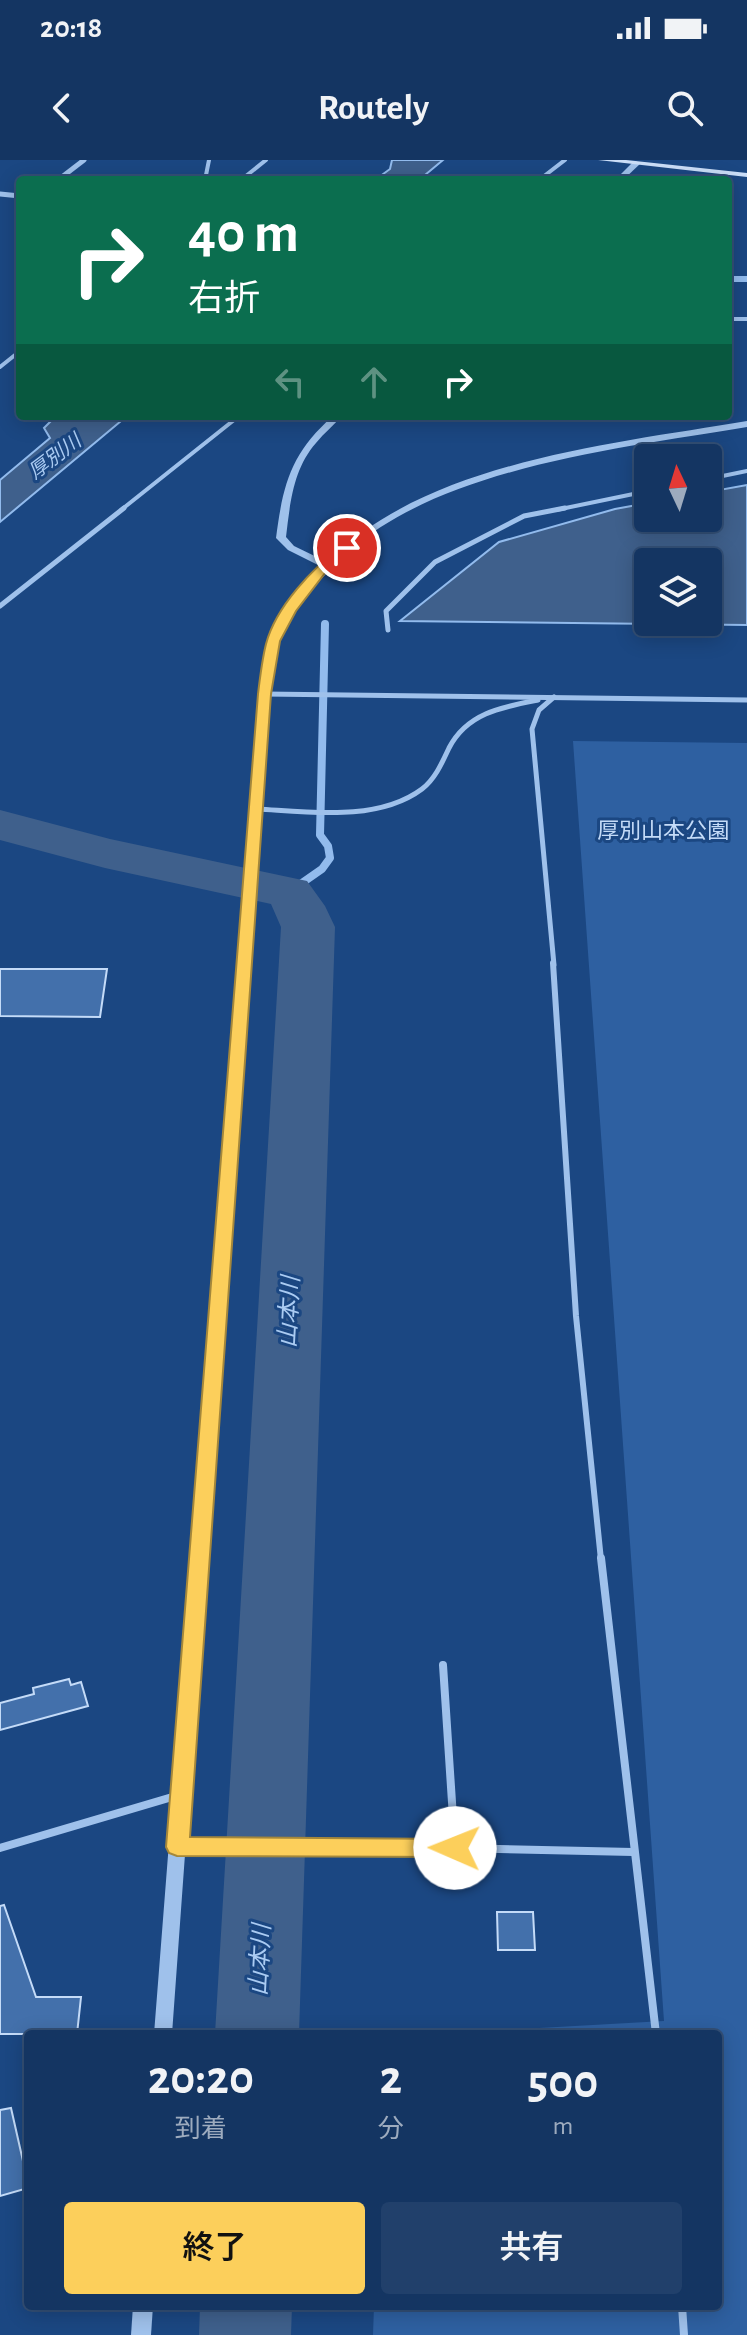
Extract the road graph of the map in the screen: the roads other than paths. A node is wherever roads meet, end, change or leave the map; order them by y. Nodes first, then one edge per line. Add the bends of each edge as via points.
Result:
1 (84, 160) edge
2 (266, 160) edge
3 (565, 160) edge
4 (602, 160) edge
5 (637, 163) junction
6 (747, 175) edge
7 (63, 176) edge
8 (246, 176) edge
9 (544, 176) edge
10 (623, 176) edge
11 (16, 354) edge
12 (0, 367) edge
13 (234, 420) edge
14 (333, 420) edge
15 (747, 424) edge
16 (747, 471) edge
17 (722, 476) edge
18 (634, 494) edge
19 (325, 565) junction
20 (0, 606) edge
21 (388, 630) dead end
22 (264, 694) junction
23 (554, 697) junction
24 (747, 700) edge
25 (258, 809) junction
26 (443, 1665) dead end
27 (182, 1794) junction
28 (177, 1847) junction
29 (0, 1848) edge
30 (455, 1848) junction
31 (633, 1852) junction
32 (163, 2030) edge
33 (655, 2030) edge
34 (143, 2310) edge
35 (682, 2310) edge
36 (141, 2335) edge
37 (684, 2335) edge

1 - 7 street
2 - 8 lane
3 - 9 lane
4 - 5 main road
5 - 6 main road
5 - 10 street
11 - 12 lane
13 - 20 lane
14 - 19 street via 314,435 296,463 281,538
15 - 19 street via 514,467 407,508
16 - 17 lane
18 - 21 lane via 524,516 435,562 386,611
19 - 22 street via 273,641
22 - 23 lane
22 - 25 street
23 - 24 lane
23 - 25 lane via 503,707 470,722 457,734 434,777 418,793 395,802 356,810
23 - 31 lane via 543,703 532,729 559,1024 576,1316
25 - 27 street
26 - 30 lane
27 - 28 street
27 - 29 lane
28 - 30 lane
28 - 32 street
30 - 31 lane
31 - 33 lane
34 - 36 street
35 - 37 lane

